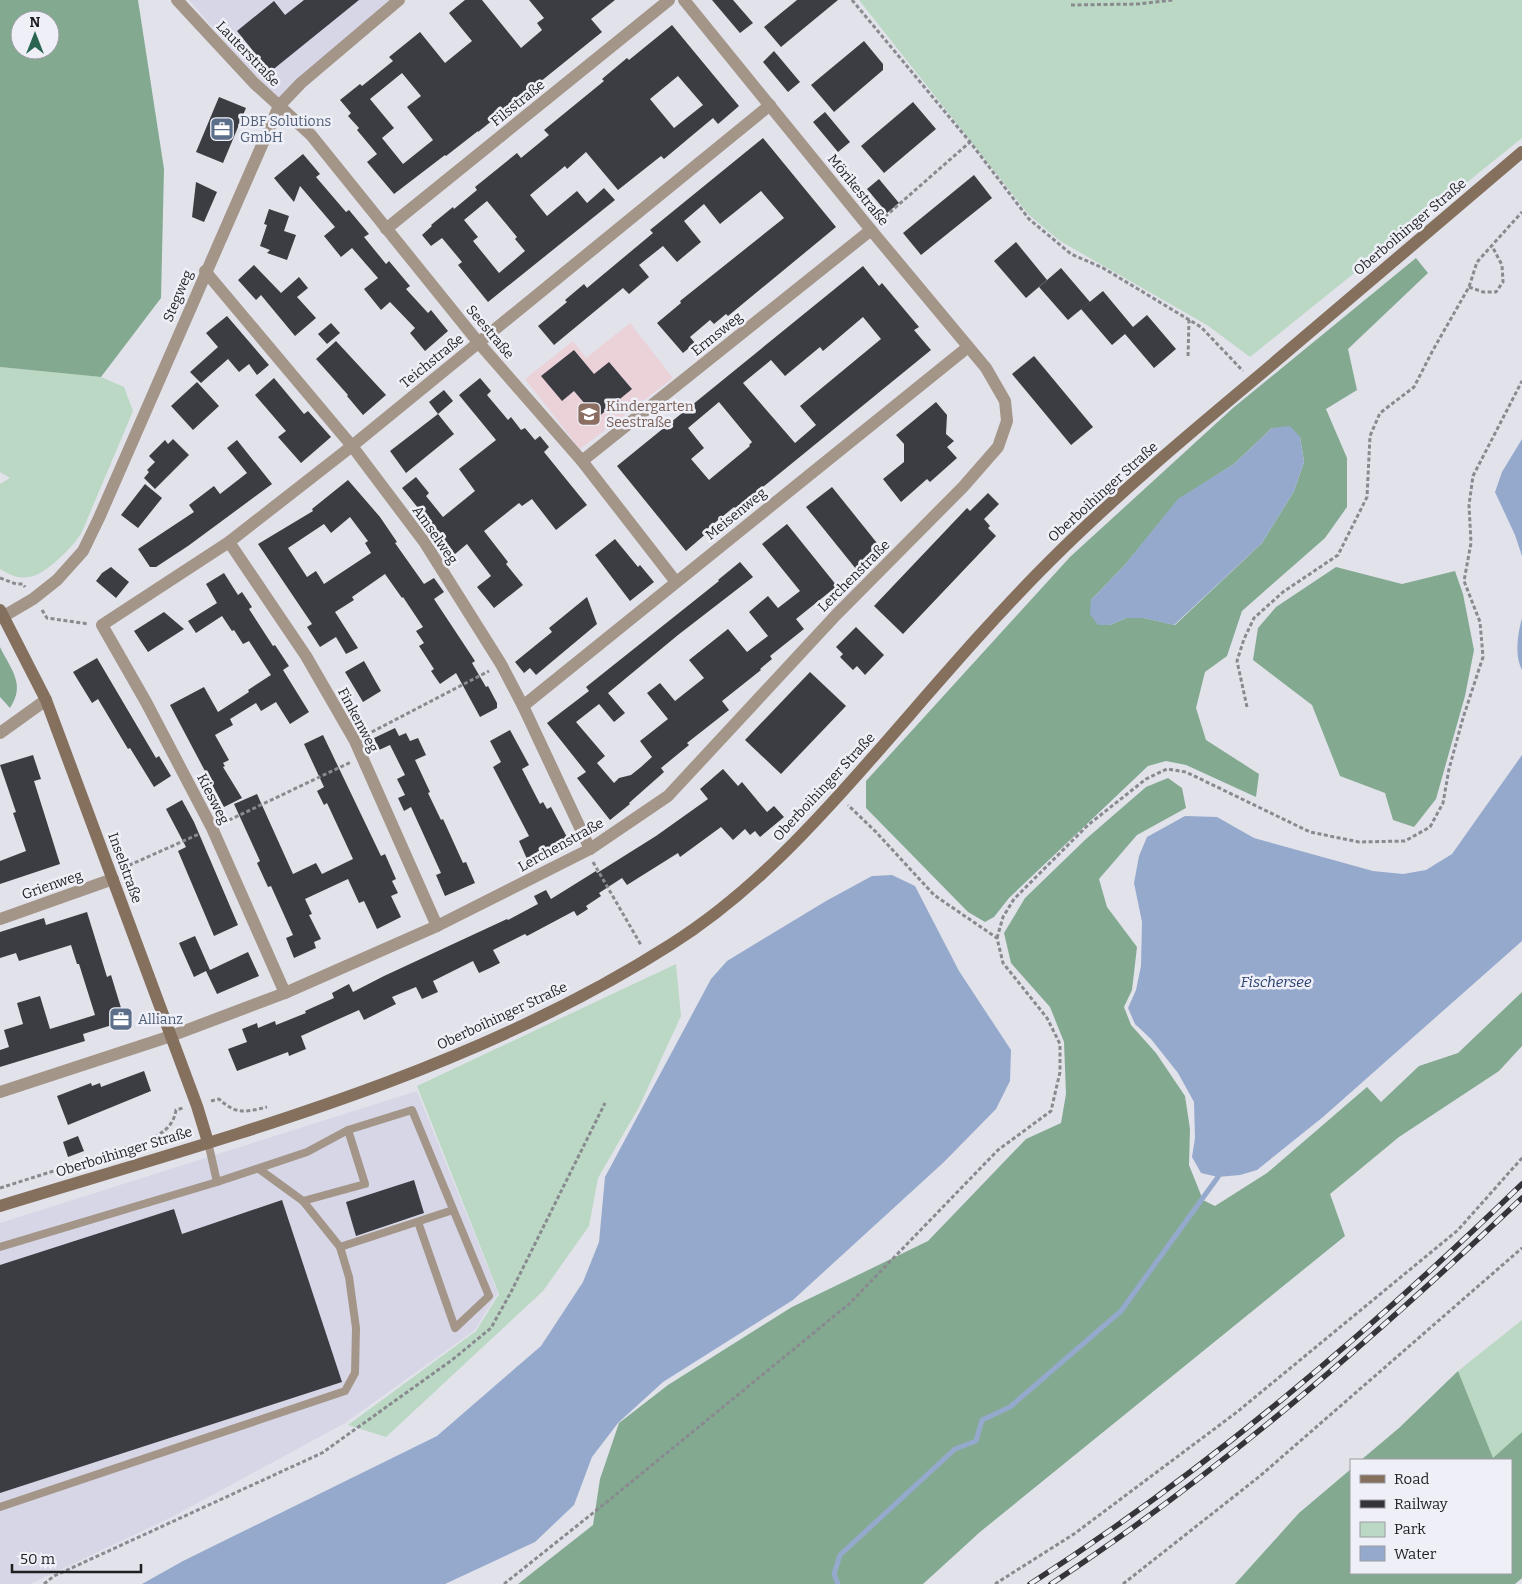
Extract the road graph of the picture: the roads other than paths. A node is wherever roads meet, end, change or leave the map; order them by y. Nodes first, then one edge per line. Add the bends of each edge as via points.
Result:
1 (176, 0) edge
2 (399, 0) edge
3 (669, 0) edge
4 (684, 0) edge
5 (770, 105) junction
6 (279, 106) junction
7 (1522, 152) edge
8 (386, 229) junction
9 (871, 230) junction
10 (205, 271) junction
11 (478, 342) junction
12 (968, 347) junction
13 (1004, 401) joint
14 (352, 446) junction
15 (582, 462) junction
16 (229, 542) junction
17 (676, 582) junction
18 (2, 613) edge
19 (102, 625) joint
20 (46, 700) junction
21 (523, 706) junction
22 (0, 732) edge
23 (588, 850) junction
24 (112, 876) junction
25 (0, 919) edge
26 (437, 926) junction
27 (286, 993) junction
28 (171, 1036) junction
29 (0, 1092) edge
30 (348, 1130) junction
31 (208, 1142) junction
32 (259, 1169) junction
33 (217, 1182) junction
34 (303, 1201) junction
35 (0, 1206) edge
36 (454, 1210) junction
37 (418, 1222) junction
38 (0, 1247) edge
39 (340, 1247) junction
40 (0, 1507) edge

1 - 6 street, Lauterstraße
2 - 6 street, Stegweg via 301,83
3 - 8 street, Filsstraße
4 - 5 street, Mörikestraße
5 - 9 street, Mörikestraße
5 - 11 street, Teichstraße
6 - 8 street, Seestraße via 311,135
6 - 10 street, Stegweg
7 - 31 main road, Oberboihinger Straße via 1105,508 994,620 839,796 780,858 736,897 674,943 556,1009 386,1084
8 - 11 street, Seestraße
9 - 12 street, Mörikestraße
9 - 15 street, Ermsweg
10 - 14 street, Amselweg
10 - 18 street, Stegweg via 83,551 57,580 33,599
11 - 14 street, Teichstraße
11 - 15 street, Seestraße
12 - 13 street, Mörikestraße via 986,368
12 - 17 street, Meisenweg
13 - 23 street, Lerchenstraße via 1007,421 998,446 963,487 836,614 668,796
14 - 16 street, Teichstraße
14 - 21 street, Amselweg via 424,543 501,664
15 - 17 street, Seestraße
16 - 19 street, Teichstraße
16 - 26 street, Finkenweg via 306,656 354,741
17 - 21 street, Meisenweg
18 - 20 main road, Inselstraße
19 - 27 street, Kiesweg via 212,828
20 - 22 street
20 - 24 main road, Inselstraße
21 - 23 street, Amselweg
23 - 26 street, Lerchenstraße
24 - 25 street, Grienweg
24 - 28 main road, Inselstraße
26 - 27 street, Lerchenstraße
27 - 28 street, Lerchenstraße
28 - 29 street, Lerchenstraße
28 - 31 main road, Inselstraße
30 - 32 lane via 307,1152
30 - 34 lane via 365,1184
30 - 36 lane via 412,1110
31 - 33 lane
31 - 35 main road, Oberboihinger Straße
32 - 33 lane
32 - 34 lane
33 - 38 lane
34 - 39 lane
36 - 37 lane
36 - 37 lane via 489,1296 455,1328
37 - 39 lane
39 - 40 lane via 349,1277 356,1328 355,1373 345,1391

